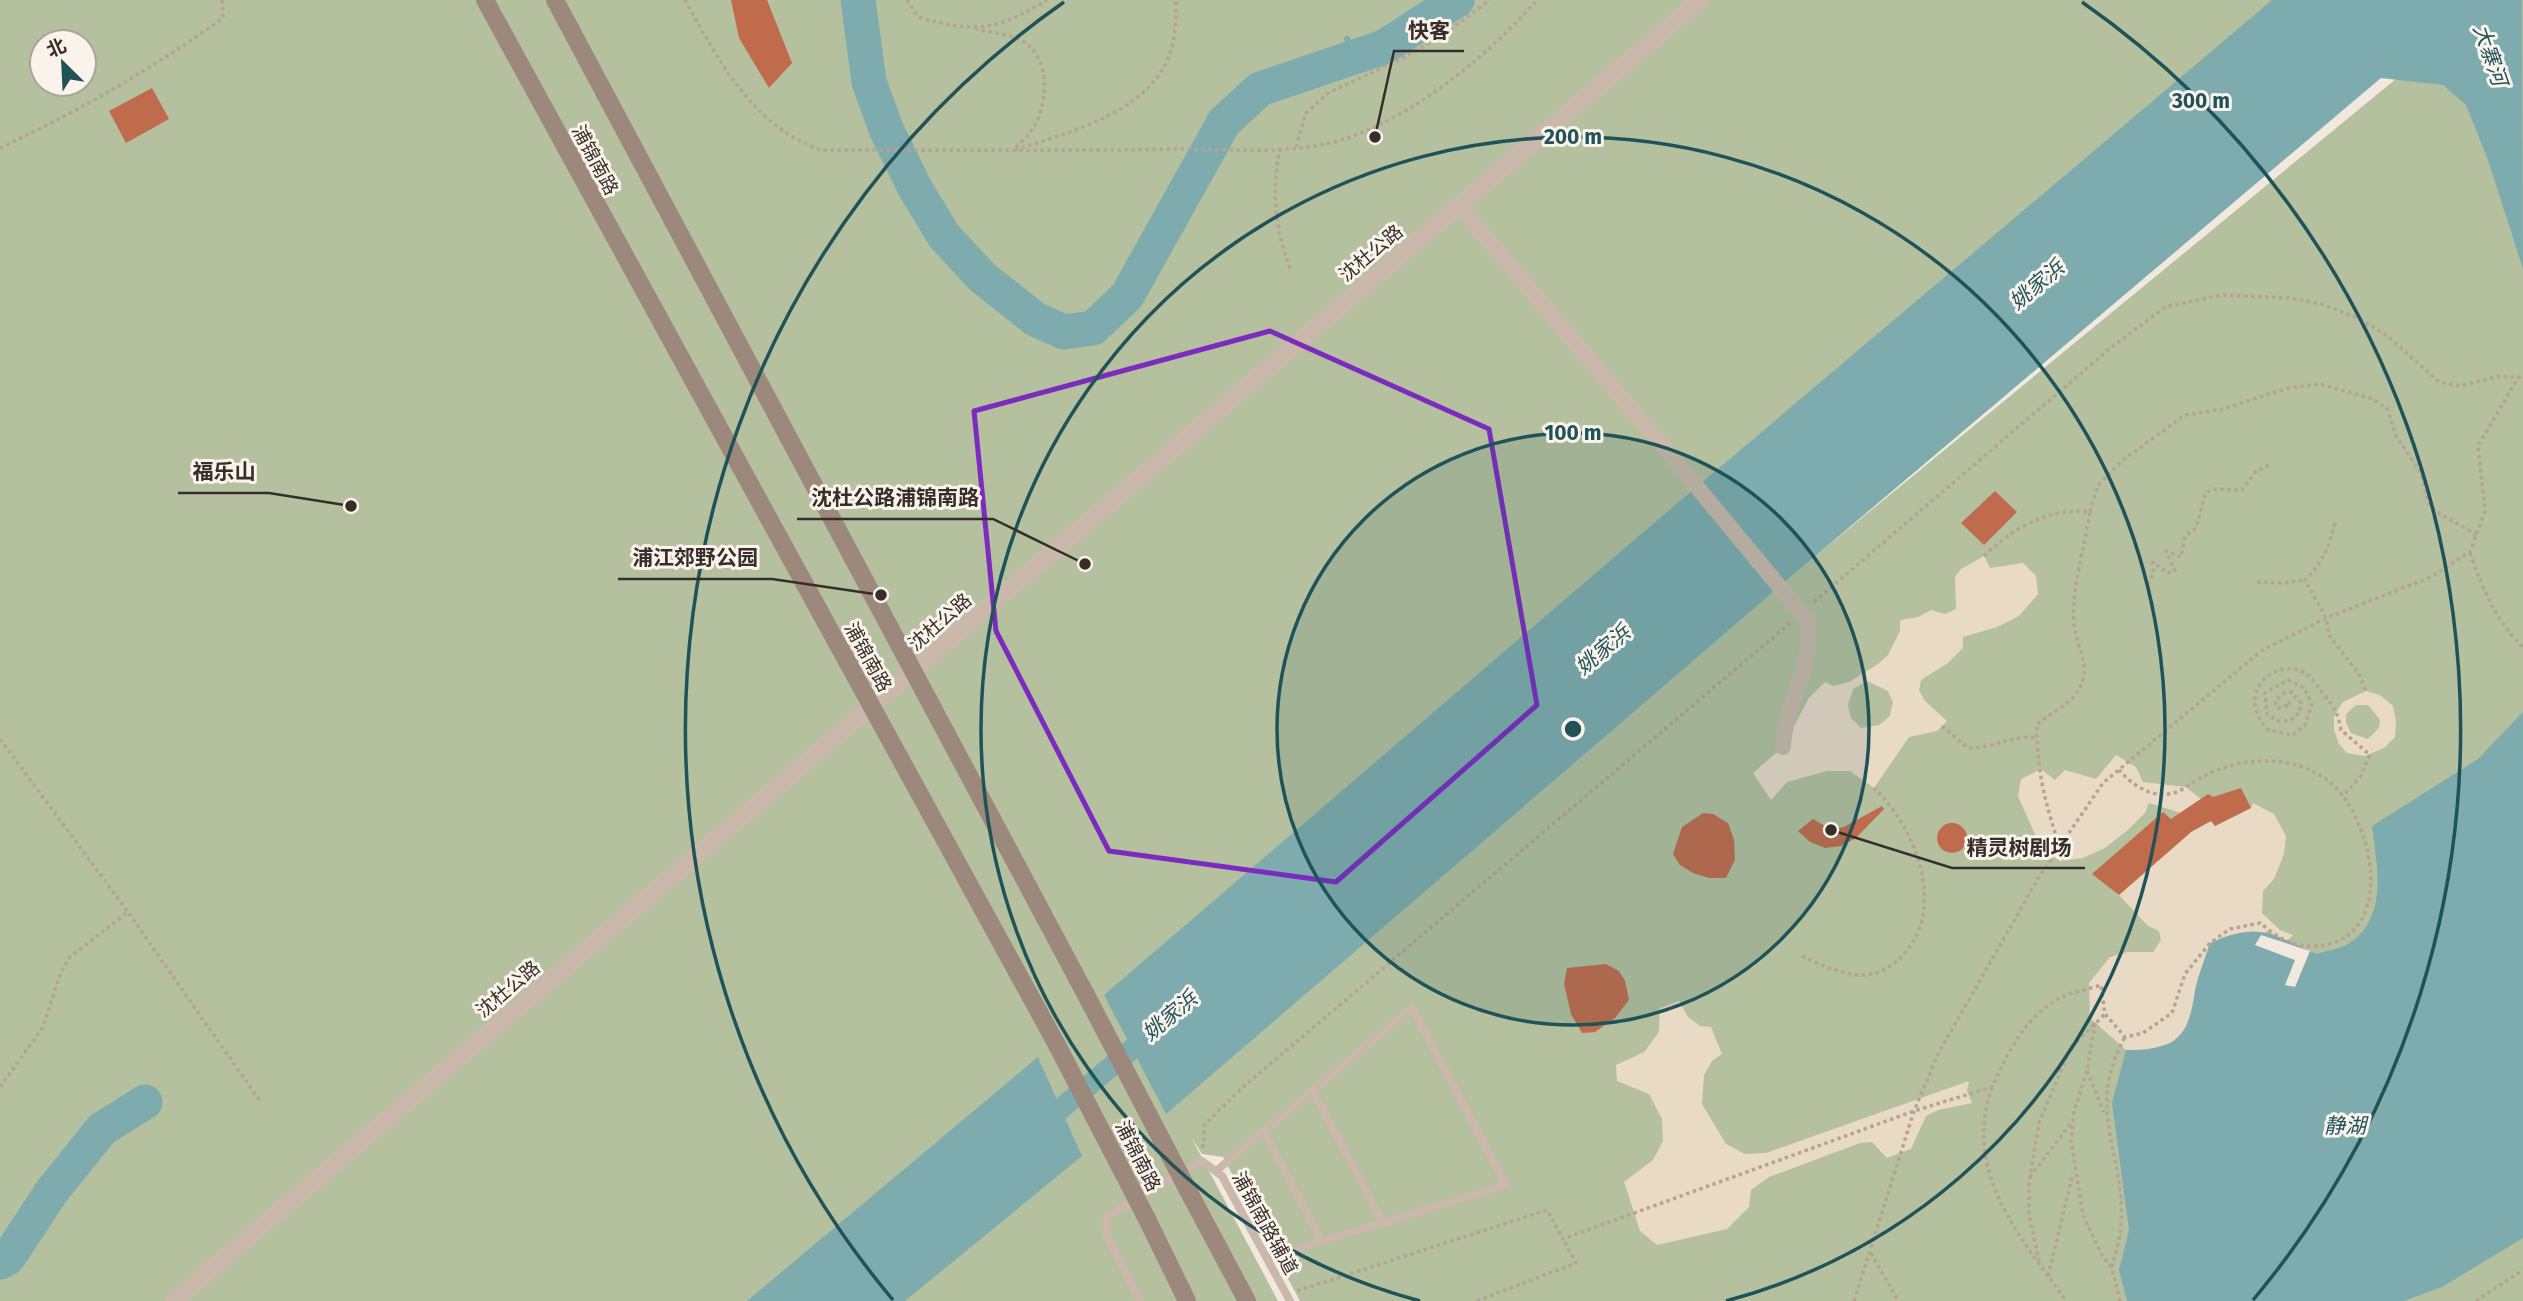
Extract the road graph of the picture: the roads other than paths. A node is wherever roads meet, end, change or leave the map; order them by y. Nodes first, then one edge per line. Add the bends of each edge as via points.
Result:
1 (485, 0) edge
2 (555, 0) edge
3 (1700, 0) edge
4 (1459, 206) junction
5 (912, 673) junction
6 (871, 707) junction
7 (1783, 747) dead end
8 (1313, 1091) junction
9 (1264, 1131) junction
10 (1216, 1171) junction
11 (1382, 1223) junction
12 (1322, 1242) junction
13 (1267, 1258) junction
14 (174, 1301) edge
15 (1140, 1301) edge
16 (1187, 1301) edge
17 (1247, 1301) edge
18 (1290, 1301) edge

1 - 6 main road, 浦锦南路
2 - 5 main road, 浦锦南路
3 - 4 street, 沈杜公路
4 - 5 street, 沈杜公路
4 - 7 street, bridge via 1807,620 1810,641 1804,677 1784,723
5 - 6 street, 沈杜公路
5 - 17 main road, 浦锦南路, bridge
6 - 14 street, 沈杜公路
6 - 16 main road, 浦锦南路, bridge via 1057,1045
8 - 9 lane
8 - 11 lane
8 - 11 lane via 1412,1008 1506,1185
9 - 10 lane
9 - 12 lane
10 - 13 lane, 浦锦南路辅道 via 1223,1176
10 - 15 lane, 浦锦南路辅道 via 1202,1161 1106,1217 1107,1236
11 - 12 lane
12 - 13 lane
13 - 18 lane, 浦锦南路辅道

